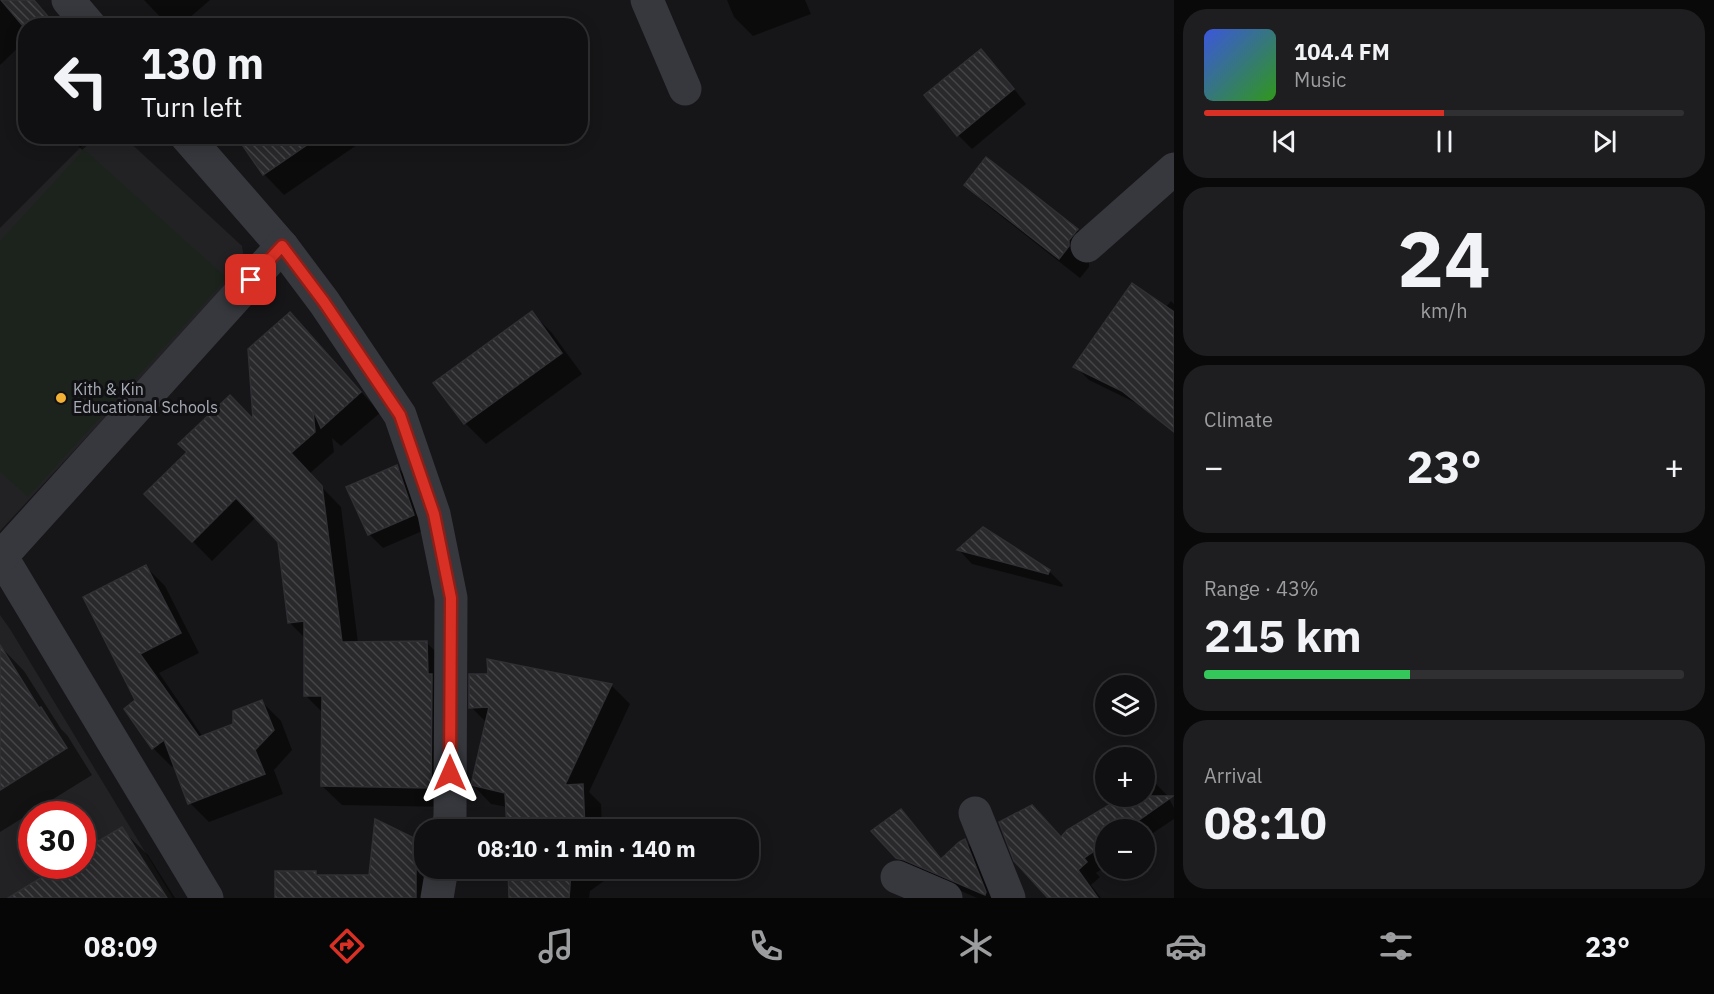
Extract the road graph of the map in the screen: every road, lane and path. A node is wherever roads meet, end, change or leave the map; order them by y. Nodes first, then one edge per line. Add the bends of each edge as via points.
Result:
1 (68, 0) edge
2 (647, 0) edge
3 (83, 18) edge
4 (685, 89) dead end
5 (193, 144) edge
6 (1174, 169) edge
7 (282, 246) junction
8 (1087, 246) dead end
9 (1, 555) edge
10 (975, 813) dead end
11 (450, 819) edge
12 (897, 877) dead end
13 (440, 879) edge
14 (207, 898) edge
15 (437, 898) edge
16 (946, 898) edge
17 (1010, 898) edge

1 - 3 street
2 - 4 street
5 - 7 street
6 - 8 street
7 - 9 street
7 - 11 street via 400,415 434,514 451,598
9 - 14 street
10 - 17 street
12 - 16 street
13 - 15 street

